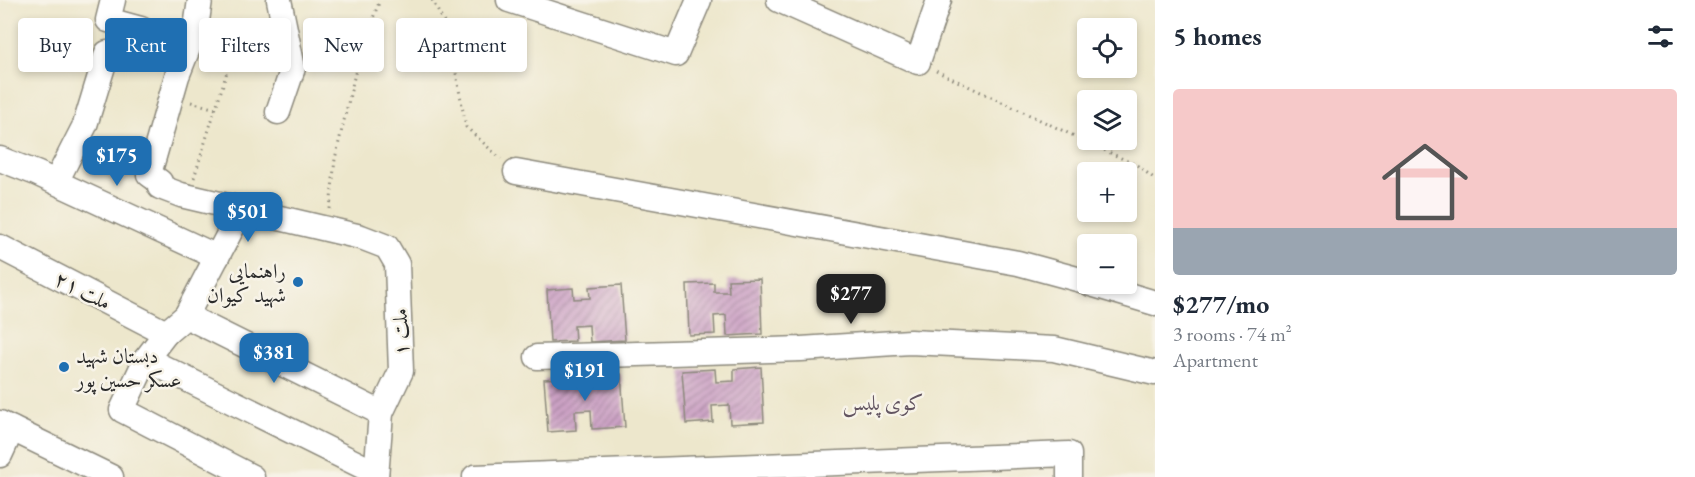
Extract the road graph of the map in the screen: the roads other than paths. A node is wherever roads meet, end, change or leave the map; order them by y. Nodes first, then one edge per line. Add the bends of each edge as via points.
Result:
1 (113, 0) edge
2 (200, 0) edge
3 (279, 0) edge
4 (509, 0) edge
5 (699, 0) edge
6 (779, 0) edge
7 (939, 0) edge
8 (108, 18) edge
9 (105, 60) edge
10 (278, 112) dead end
11 (0, 159) edge
12 (516, 172) road end
13 (56, 182) junction
14 (242, 209) junction
15 (0, 247) edge
16 (217, 257) junction
17 (1077, 280) edge
18 (1125, 294) edge
19 (1155, 303) edge
20 (186, 316) junction
21 (166, 333) junction
22 (537, 357) dead end
23 (146, 359) junction
24 (1155, 373) edge
25 (381, 413) junction
26 (6, 426) edge
27 (0, 455) edge
28 (718, 472) edge
29 (376, 475) edge
30 (248, 476) edge
31 (111, 477) edge
32 (475, 477) edge
33 (1069, 477) edge

1 - 8 street
2 - 14 street, ملت ۱ via 196,28 148,174 160,182 160,187
3 - 10 street via 293,68
4 - 5 street via 676,54
6 - 7 street via 918,62
9 - 13 street via 85,125
11 - 13 street
12 - 17 street via 1018,263
13 - 16 street
14 - 16 street
14 - 25 street, ملت ۱ via 361,237 387,247 397,264 401,371
15 - 21 street, ملت ۲۱
16 - 20 street
18 - 19 street
20 - 21 street
20 - 25 street
21 - 23 street
22 - 24 street via 910,342 1054,350
23 - 29 street
23 - 30 street via 122,410
25 - 29 street, ملت ۱
26 - 27 street
26 - 31 street
28 - 32 street
28 - 33 street via 1069,454

